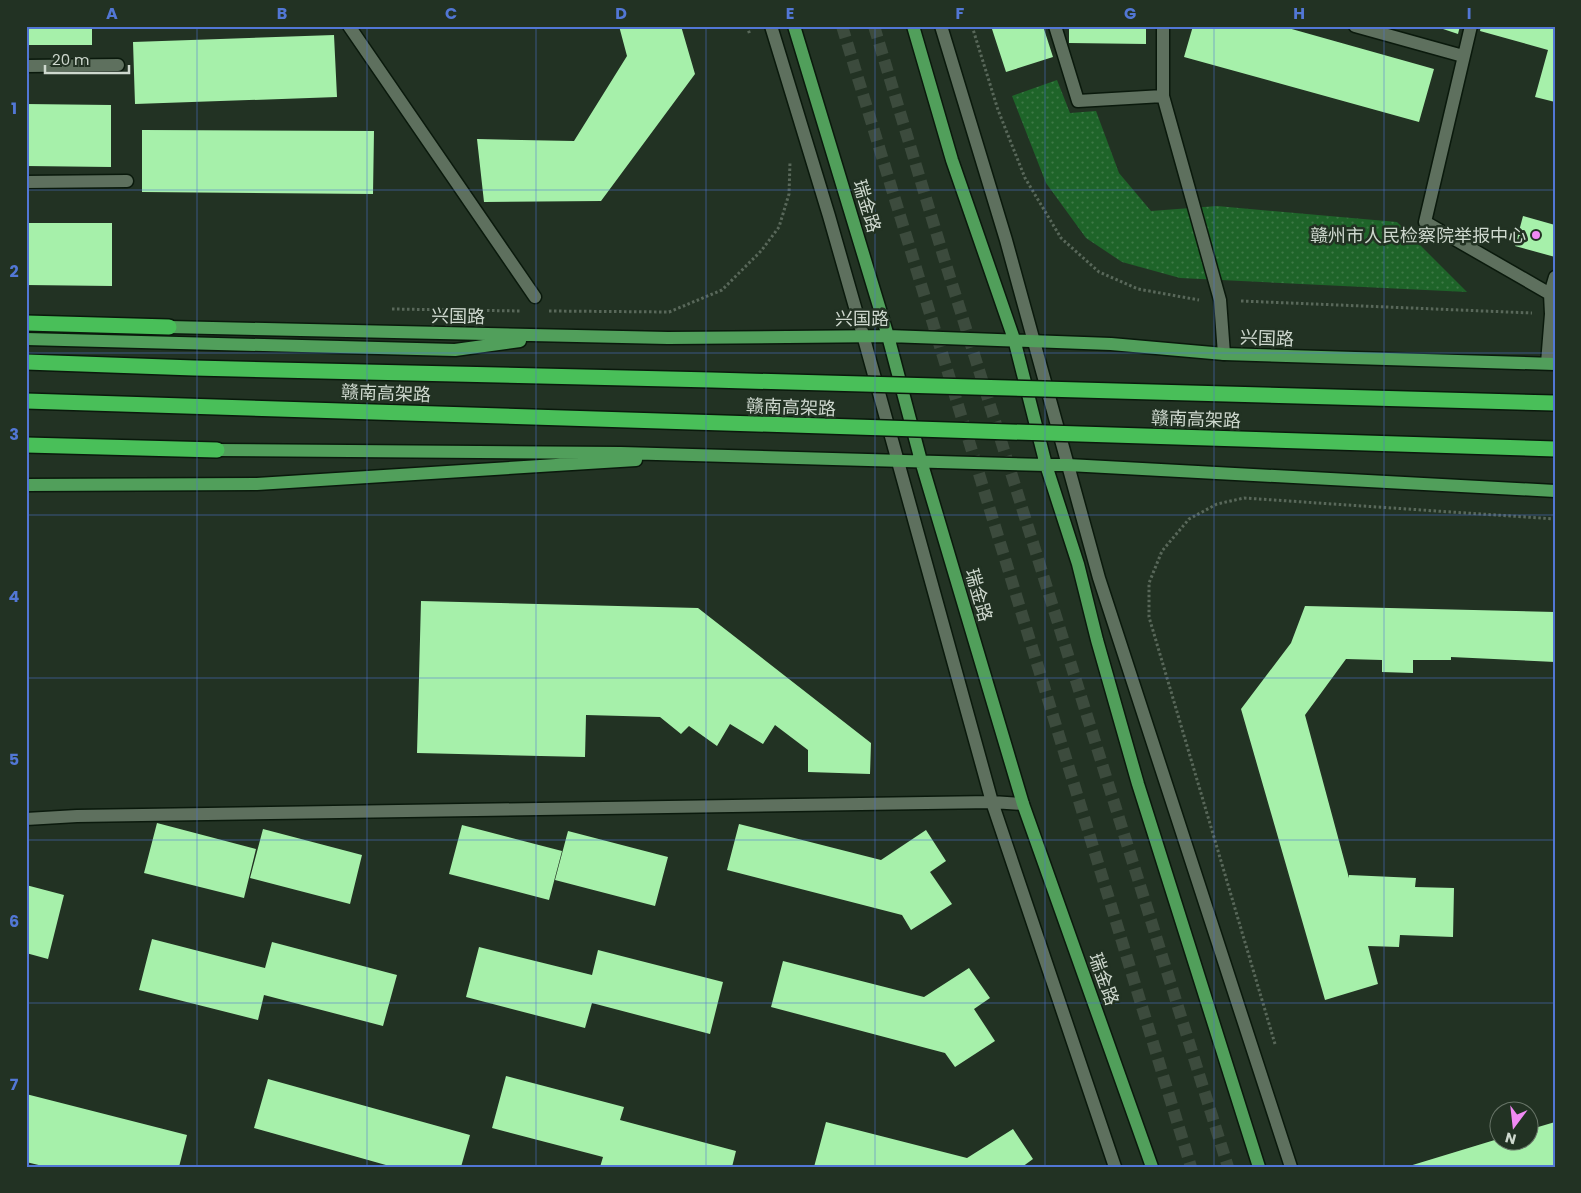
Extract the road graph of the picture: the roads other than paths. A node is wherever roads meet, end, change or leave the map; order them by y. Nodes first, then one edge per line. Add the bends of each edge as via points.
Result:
1 (349, 26) edge
2 (771, 26) edge
3 (794, 26) edge
4 (913, 26) edge
5 (941, 26) edge
6 (1055, 26) edge
7 (1164, 26) edge
8 (1355, 26) edge
9 (1471, 26) edge
10 (1463, 56) junction
11 (26, 66) edge
12 (118, 66) dead end
13 (1163, 96) junction
14 (127, 181) dead end
15 (26, 182) edge
16 (1555, 277) edge
17 (1550, 294) junction
18 (536, 297) dead end
19 (26, 323) edge
20 (169, 327) joint
21 (863, 335) junction
22 (557, 336) junction
23 (888, 336) junction
24 (26, 339) edge
25 (1014, 339) junction
26 (1034, 340) junction
27 (1224, 354) junction
28 (26, 362) edge
29 (1551, 364) edge
30 (26, 401) edge
31 (1555, 403) edge
32 (26, 445) edge
33 (1555, 449) edge
34 (217, 450) joint
35 (715, 456) junction
36 (897, 460) junction
37 (921, 460) junction
38 (1068, 464) junction
39 (1046, 465) junction
40 (26, 485) edge
41 (1555, 491) edge
42 (992, 802) junction
43 (1023, 804) junction
44 (26, 819) edge
45 (1115, 1167) edge
46 (1152, 1167) edge
47 (1259, 1167) edge
48 (1291, 1167) edge

1 - 18 street
2 - 21 street
3 - 23 main road, 瑞金路
4 - 25 main road via 952,160
5 - 26 street
6 - 13 street via 1078,101
7 - 13 street
8 - 10 street
9 - 10 street
10 - 17 street via 1425,222
11 - 12 street
13 - 27 street via 1220,300
14 - 15 street
16 - 17 street
17 - 29 street
19 - 20 highway
20 - 22 main road, 兴国路
21 - 22 main road, 兴国路
21 - 23 main road, 兴国路
21 - 36 street
22 - 24 main road via 455,350
23 - 25 main road, 兴国路
23 - 37 main road, 瑞金路
25 - 26 main road, 兴国路
25 - 39 main road
26 - 27 main road, 兴国路
26 - 38 street
27 - 29 main road, 兴国路
28 - 31 highway, 赣南高架路, bridge
30 - 33 highway, 赣南高架路, bridge
32 - 34 highway
34 - 35 main road
35 - 36 main road
35 - 40 main road via 257,484
36 - 37 main road
36 - 42 street
37 - 39 main road
37 - 43 main road, 瑞金路
38 - 39 main road
38 - 41 main road
38 - 48 street via 1098,578
39 - 47 main road via 1078,564 1138,784
42 - 43 street
42 - 44 street
42 - 45 street
43 - 46 main road, 瑞金路

